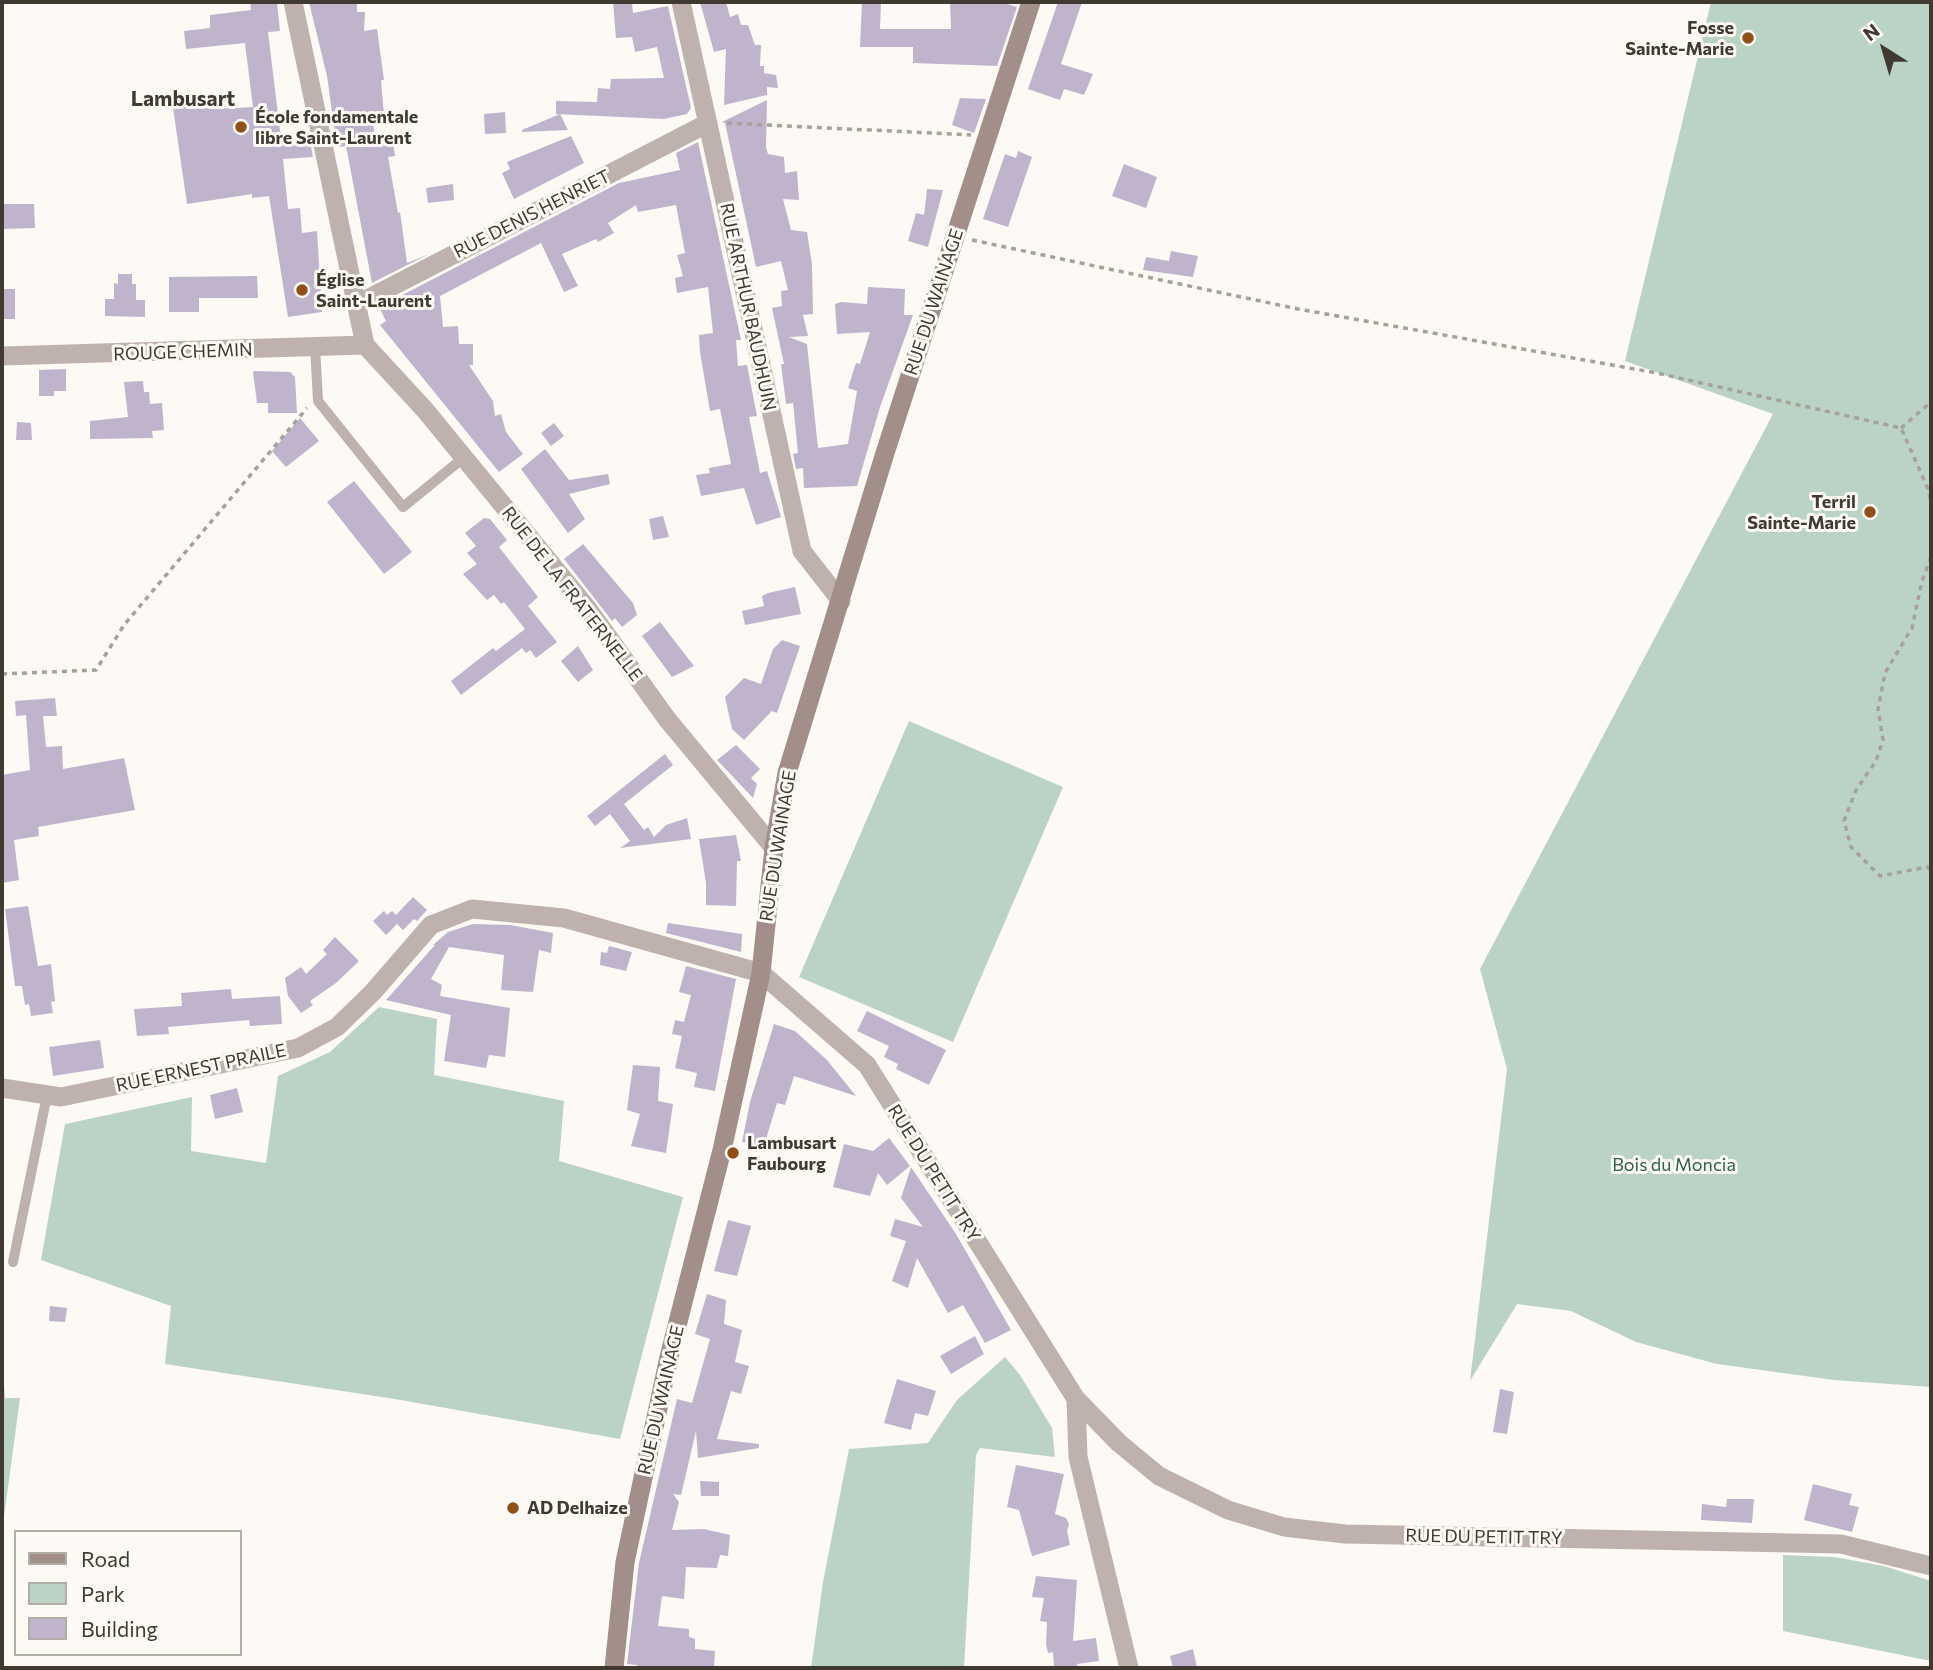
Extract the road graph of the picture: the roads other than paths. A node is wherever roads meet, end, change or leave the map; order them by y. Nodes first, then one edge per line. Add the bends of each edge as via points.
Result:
1 (293, 2) edge
2 (681, 2) edge
3 (1031, 2) edge
4 (708, 122) junction
5 (356, 304) junction
6 (365, 345) junction
7 (314, 346) junction
8 (2, 356) edge
9 (462, 458) junction
10 (841, 601) junction
11 (774, 848) junction
12 (761, 973) junction
13 (2, 1088) edge
14 (47, 1095) junction
15 (13, 1262) dead end
16 (1076, 1399) junction
17 (1931, 1566) edge
18 (614, 1668) edge
19 (1129, 1668) edge

1 - 5 street
2 - 4 street, RUE ARTHUR BAUDHUIN
3 - 10 main road, RUE DU WAINAGE
4 - 5 street, RUE DENIS HENRIET
4 - 10 street, RUE ARTHUR BAUDHUIN via 802,551
5 - 6 street
6 - 7 street, ROUGE CHEMIN
6 - 9 street, RUE DE LA FRATERNELLE
7 - 8 street, ROUGE CHEMIN
7 - 9 lane via 318,401 403,507
9 - 11 street, RUE DE LA FRATERNELLE via 588,609 667,719
10 - 11 main road, RUE DU WAINAGE via 787,773
11 - 12 main road, RUE DU WAINAGE
12 - 14 street, RUE ERNEST PRAILE via 564,918 472,909 431,925 337,1027 299,1048 61,1097
12 - 16 street, RUE DU PETIT TRY via 867,1065
12 - 18 main road, RUE DU WAINAGE via 625,1562
13 - 14 street, RUE ERNEST PRAILE
14 - 15 lane
16 - 17 street, RUE DU PETIT TRY via 1159,1476 1228,1510 1284,1527 1345,1534 1841,1544
16 - 19 street via 1078,1457

